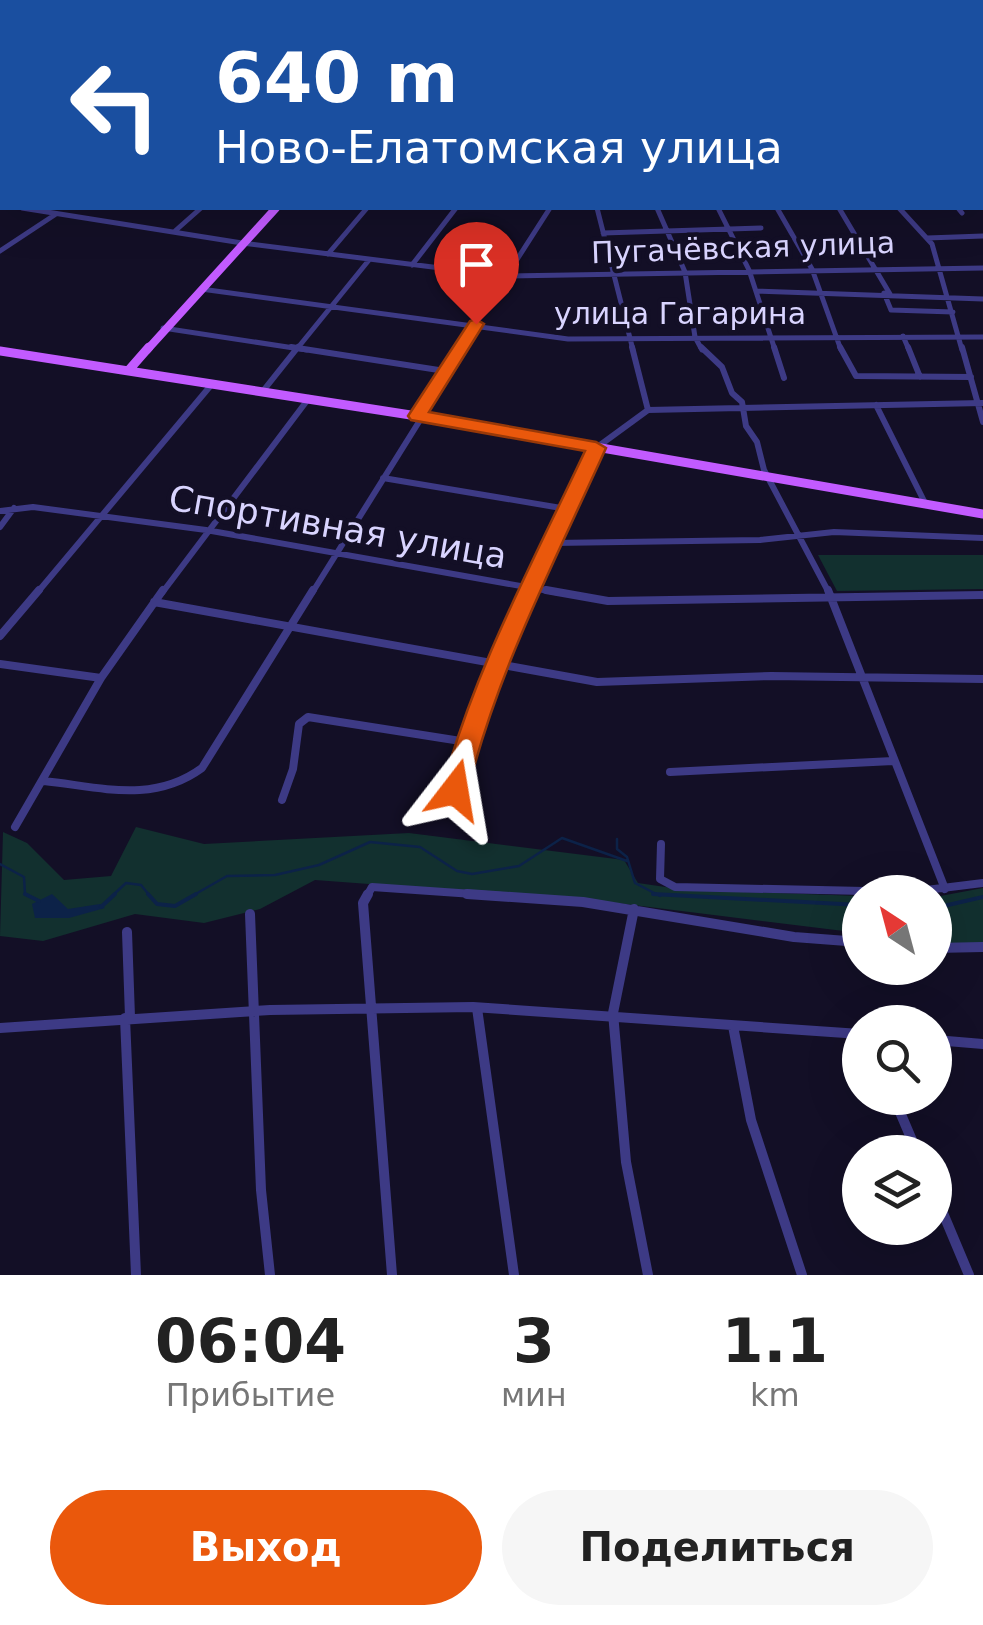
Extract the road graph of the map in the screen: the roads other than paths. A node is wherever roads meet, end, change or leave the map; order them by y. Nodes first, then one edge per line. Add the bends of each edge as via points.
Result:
1 (33, 210) edge
2 (199, 210) edge
3 (274, 210) edge
4 (364, 210) edge
5 (454, 210) edge
6 (549, 210) edge
7 (598, 210) edge
8 (658, 210) edge
9 (719, 210) edge
10 (778, 210) edge
11 (839, 210) edge
12 (901, 210) edge
13 (56, 214) junction
14 (761, 228) dead end
15 (730, 230) junction
16 (174, 232) junction
17 (667, 232) junction
18 (604, 233) junction
19 (983, 236) edge
20 (927, 238) junction
21 (242, 242) junction
22 (0, 251) edge
23 (327, 254) junction
24 (369, 260) junction
25 (412, 265) junction
26 (939, 266) junction
27 (875, 267) junction
28 (983, 268) edge
29 (749, 270) junction
30 (812, 270) junction
31 (686, 272) junction
32 (615, 274) junction
33 (504, 276) junction
34 (200, 289) junction
35 (756, 291) junction
36 (820, 291) junction
37 (887, 294) junction
38 (948, 297) junction
39 (983, 299) edge
40 (330, 308) junction
41 (953, 312) junction
42 (163, 328) junction
43 (474, 328) junction
44 (904, 336) junction
45 (960, 336) junction
46 (768, 337) junction
47 (834, 337) junction
48 (983, 337) edge
49 (632, 338) junction
50 (696, 338) junction
51 (298, 348) junction
52 (0, 350) edge
53 (445, 370) junction
54 (128, 371) junction
55 (920, 377) junction
56 (971, 377) junction
57 (784, 378) dead end
58 (212, 384) junction
59 (263, 392) junction
60 (309, 398) junction
61 (980, 403) edge
62 (876, 405) junction
63 (744, 407) junction
64 (648, 410) junction
65 (420, 416) junction
66 (983, 422) edge
67 (596, 448) junction
68 (383, 478) junction
69 (768, 478) junction
70 (926, 505) junction
71 (14, 508) junction
72 (568, 509) junction
73 (0, 511) edge
74 (983, 514) edge
75 (102, 516) junction
76 (0, 527) edge
77 (206, 530) junction
78 (800, 536) junction
79 (983, 538) edge
80 (553, 543) junction
81 (334, 552) junction
82 (532, 589) junction
83 (983, 595) edge
84 (830, 596) junction
85 (154, 602) junction
86 (292, 625) junction
87 (0, 636) edge
88 (0, 664) edge
89 (497, 665) junction
90 (862, 676) junction
91 (101, 678) junction
92 (983, 679) edge
93 (467, 742) junction
94 (893, 761) junction
95 (670, 772) dead end
96 (44, 781) junction
97 (455, 790) dead end
98 (282, 800) dead end
99 (15, 827) dead end
100 (661, 844) dead end
101 (940, 875) edge
102 (983, 883) edge
103 (952, 888) edge
104 (842, 891) edge
105 (634, 910) junction
106 (250, 914) dead end
107 (128, 932) dead end
108 (842, 941) edge
109 (983, 946) edge
110 (952, 947) edge
111 (368, 1007) junction
112 (477, 1008) junction
113 (251, 1010) junction
114 (613, 1013) junction
115 (127, 1018) junction
116 (733, 1026) junction
117 (0, 1028) edge
118 (842, 1033) edge
119 (952, 1041) edge
120 (983, 1044) edge
121 (952, 1234) edge
122 (136, 1275) edge
123 (270, 1275) edge
124 (392, 1275) edge
125 (514, 1275) edge
126 (648, 1275) edge
127 (802, 1275) edge
128 (969, 1275) edge

1 - 13 street, Пугачёвская улица
2 - 16 street
3 - 21 main road
4 - 23 street
5 - 25 street
6 - 33 street
7 - 18 street
8 - 17 street
9 - 15 street
10 - 30 street
11 - 27 street
12 - 20 street
13 - 16 street, Пугачёвская улица
13 - 22 street
14 - 15 street
15 - 17 street
15 - 29 street
16 - 21 street, Пугачёвская улица
17 - 18 street
17 - 31 street
18 - 32 street
19 - 20 street
20 - 26 street
21 - 23 street, Пугачёвская улица
21 - 34 main road
23 - 24 street, Пугачёвская улица
24 - 25 street, Пугачёвская улица
24 - 40 street
25 - 33 street, Пугачёвская улица
26 - 27 street, Пугачёвская улица
26 - 28 street, Пугачёвская улица
26 - 38 street
27 - 30 street, Пугачёвская улица
27 - 37 street
29 - 30 street, Пугачёвская улица
29 - 31 street, Пугачёвская улица
29 - 35 street
30 - 36 street
31 - 32 street, Пугачёвская улица
31 - 50 street
32 - 33 street, Пугачёвская улица
32 - 49 street
33 - 43 street
34 - 40 street, улица Гагарина
34 - 42 main road
35 - 36 street
35 - 46 street
36 - 37 street
36 - 47 street
37 - 38 street
37 - 41 street via 891,310
38 - 39 street
38 - 41 street
40 - 43 street, улица Гагарина
40 - 51 street
41 - 45 street
42 - 51 street
42 - 54 main road
43 - 49 street, улица Гагарина via 552,338
43 - 53 street
44 - 45 street, улица Гагарина
44 - 47 street, улица Гагарина
44 - 55 street
45 - 48 street, улица Гагарина
45 - 56 street
46 - 47 street, улица Гагарина
46 - 50 street, улица Гагарина
46 - 57 street
47 - 55 street via 856,376
49 - 50 street, улица Гагарина
49 - 64 street
50 - 63 street via 724,369
51 - 53 street
51 - 59 street
52 - 54 main road
53 - 65 street
54 - 58 main road
55 - 56 street
56 - 61 street
58 - 59 main road
58 - 75 street
59 - 60 main road
60 - 65 main road
60 - 77 street
61 - 62 street
61 - 66 street
62 - 63 street
62 - 70 street
63 - 64 street
63 - 69 street
64 - 67 street
65 - 67 main road
65 - 68 street
67 - 69 main road
67 - 72 street
68 - 72 street
68 - 81 street
69 - 70 main road
69 - 78 street
70 - 74 main road
71 - 73 street, Спортивная улица
71 - 75 street, Спортивная улица
71 - 76 street
72 - 80 street
75 - 77 street, Спортивная улица
75 - 87 street
77 - 81 street, Спортивная улица
77 - 85 street
78 - 79 street via 896,532
78 - 80 street
78 - 84 street
80 - 82 street
81 - 82 street, Спортивная улица
81 - 86 street
82 - 84 street, Спортивная улица via 632,602
82 - 89 street
83 - 84 street, Спортивная улица
84 - 90 street
85 - 86 street
85 - 91 street
86 - 89 street
86 - 96 street via 241,712 190,778 140,792
88 - 91 street
89 - 90 street via 618,684
89 - 93 street
90 - 92 street
90 - 94 street
91 - 96 street
93 - 97 street
93 - 98 street via 308,717 299,724
94 - 95 street
94 - 101 street
96 - 99 street
100 - 104 street via 660,880 676,887
102 - 103 street
105 - 108 street
105 - 111 street via 372,887 363,902
105 - 114 street
106 - 113 street
107 - 115 street
109 - 110 street
111 - 112 street
111 - 113 street
111 - 124 street
112 - 114 street
112 - 125 street
113 - 115 street
113 - 123 street
114 - 116 street
114 - 126 street via 626,1162
115 - 117 street
115 - 122 street
116 - 118 street
116 - 127 street via 752,1120
119 - 120 street
121 - 128 street

